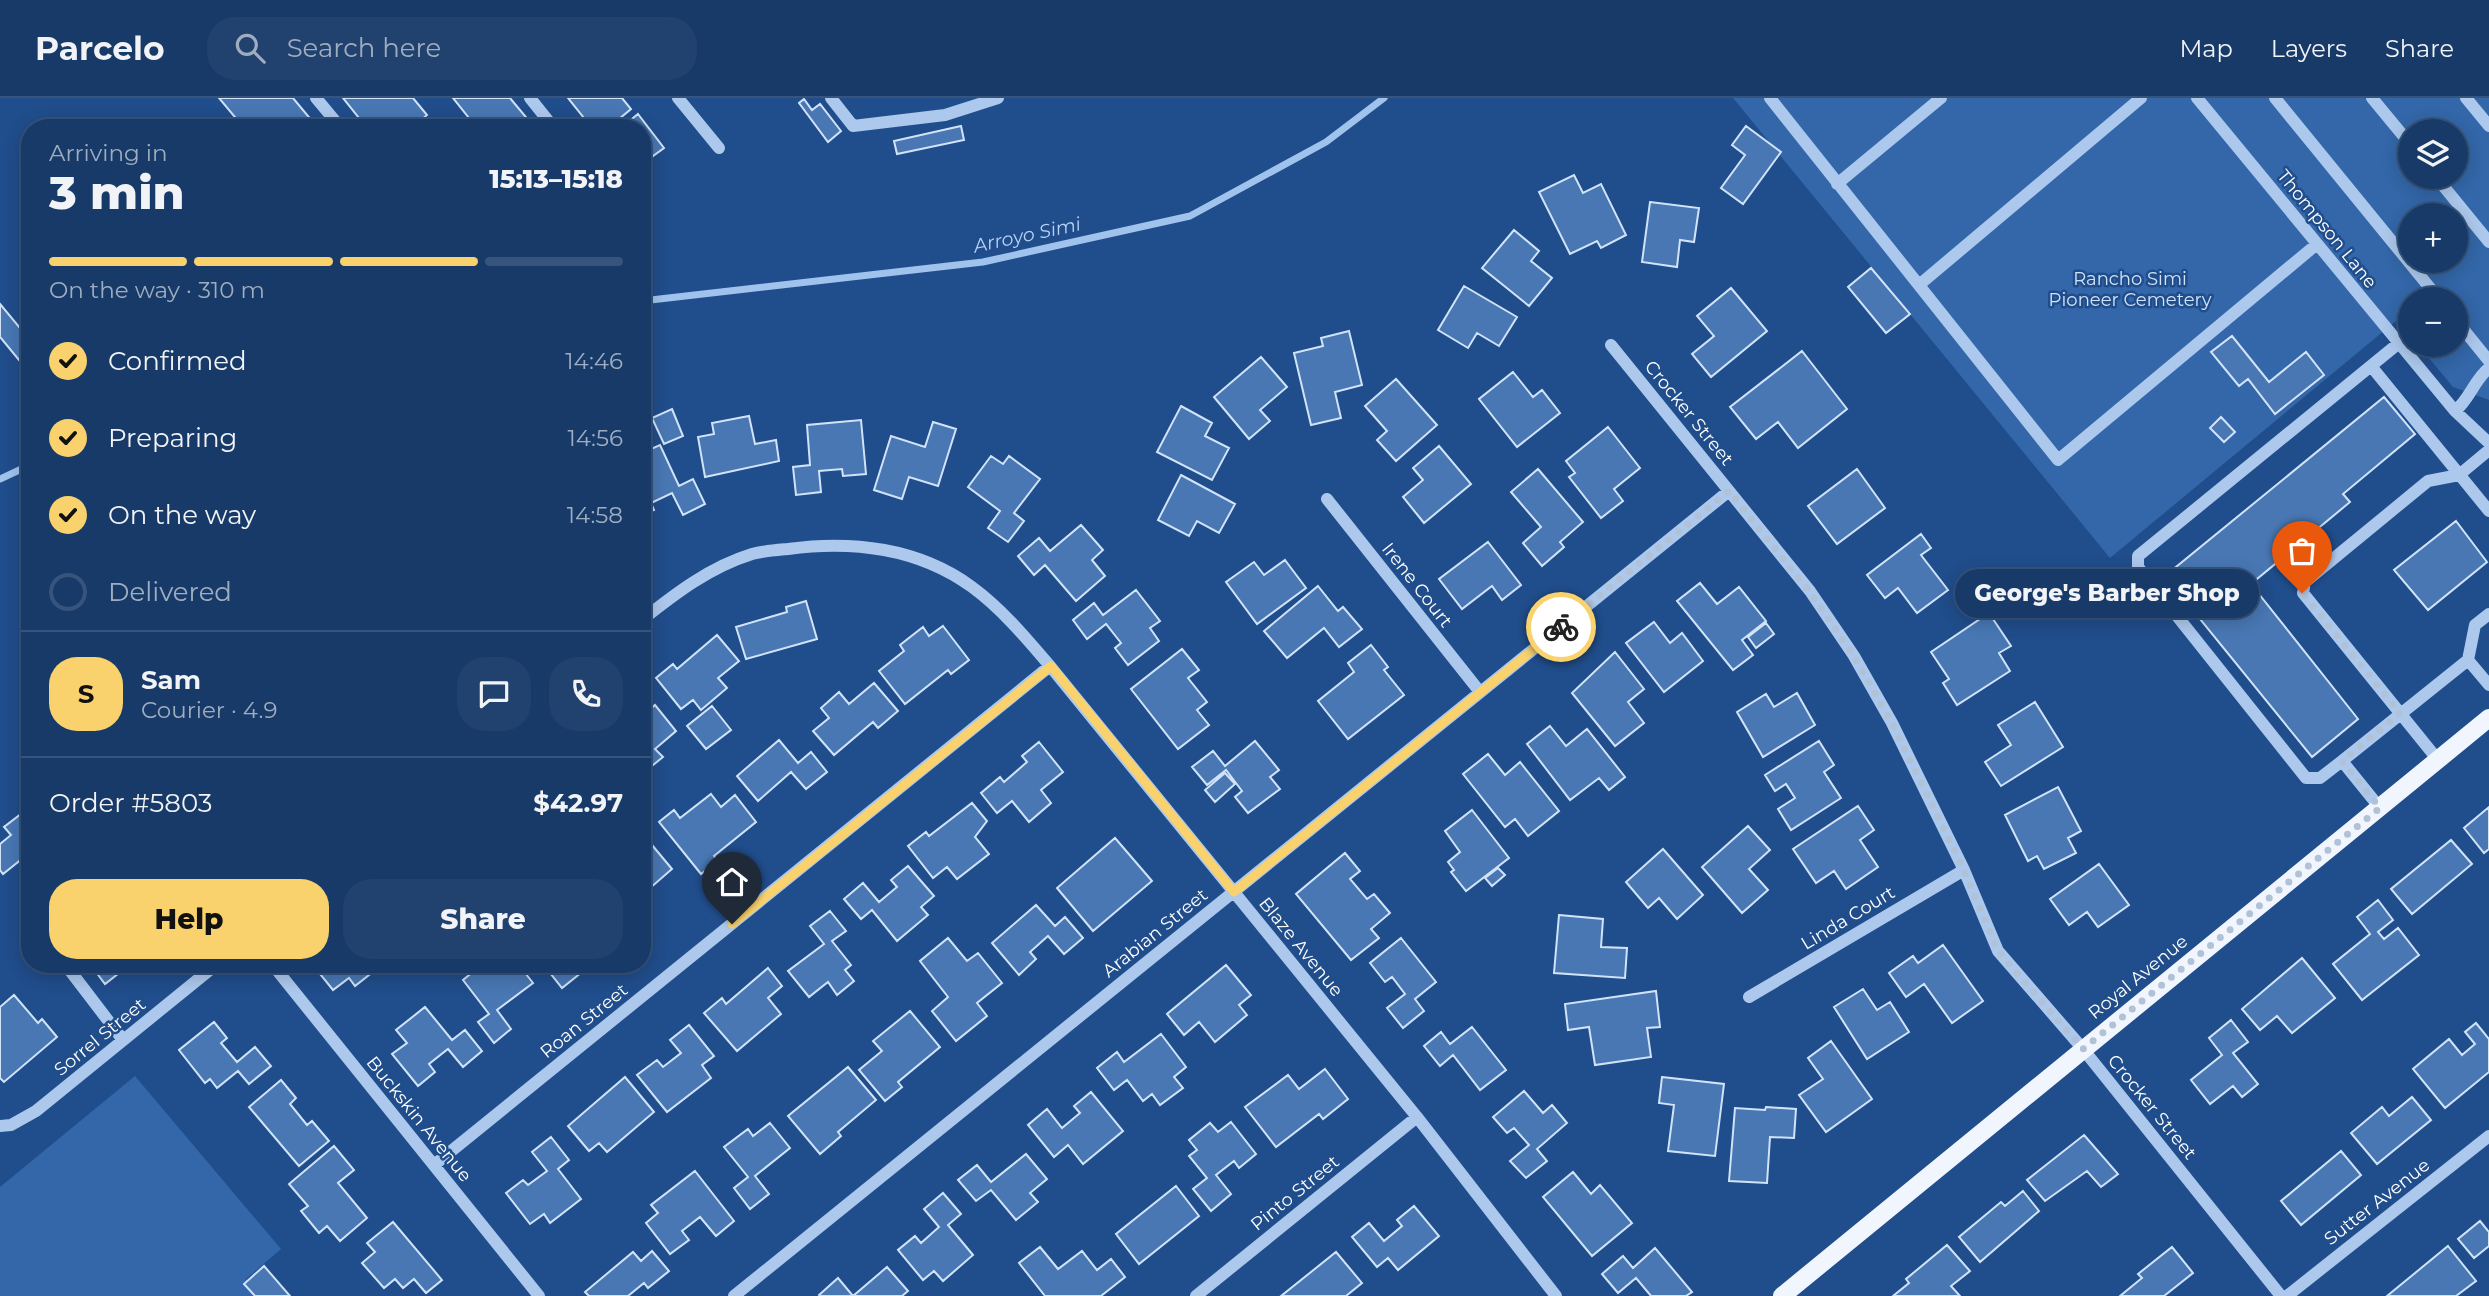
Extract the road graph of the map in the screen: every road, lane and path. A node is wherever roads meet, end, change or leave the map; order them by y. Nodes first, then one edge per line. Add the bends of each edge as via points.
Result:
1 (316, 98) edge
2 (530, 98) edge
3 (678, 98) edge
4 (831, 98) edge
5 (998, 98) edge
6 (1770, 98) edge
7 (1941, 98) edge
8 (2141, 98) edge
9 (2197, 98) edge
10 (2275, 98) edge
11 (2372, 98) edge
12 (2466, 98) edge
13 (334, 119) edge
14 (547, 119) edge
15 (2489, 126) edge
16 (2398, 129) edge
17 (719, 148) dead end
18 (1837, 184) junction
19 (2446, 189) edge
20 (2489, 242) edge
21 (2317, 244) junction
22 (1919, 285) junction
23 (2429, 287) edge
24 (2468, 335) edge
25 (2398, 342) edge
26 (2398, 344) edge
27 (1611, 345) dead end
28 (2411, 357) edge
29 (2489, 361) edge
30 (2371, 366) junction
31 (2489, 368) edge
32 (2455, 411) junction
33 (2489, 443) edge
34 (2489, 450) edge
35 (2459, 474) junction
36 (1729, 491) junction
37 (1327, 499) dead end
38 (2489, 511) edge
39 (651, 613) edge
40 (2489, 614) edge
41 (2468, 660) junction
42 (1051, 666) junction
43 (2489, 685) edge
44 (1480, 692) junction
45 (2400, 713) junction
46 (2489, 718) edge
47 (2438, 760) junction
48 (2342, 761) junction
49 (2380, 808) junction
50 (1964, 870) junction
51 (1234, 892) junction
52 (72, 973) edge
53 (206, 973) edge
54 (279, 973) edge
55 (1749, 997) dead end
56 (123, 1040) junction
57 (2083, 1049) junction
58 (1417, 1117) junction
59 (0, 1126) edge
60 (2489, 1136) edge
61 (434, 1165) junction
62 (539, 1296) edge
63 (734, 1296) edge
64 (1196, 1296) edge
65 (1556, 1296) edge
66 (1782, 1296) edge
67 (2281, 1296) edge
68 (2287, 1296) edge

1 - 13 street
2 - 14 street
3 - 17 street
4 - 5 street via 853,126 946,115
6 - 18 street
7 - 18 street
8 - 22 street
9 - 21 street, Thompson Lane
10 - 23 street
11 - 16 street
12 - 15 street
18 - 22 street
19 - 20 street
21 - 22 street via 2058,460
21 - 25 street, Thompson Lane
24 - 29 street
26 - 30 street
27 - 36 street, Crocker Street
28 - 32 street, Thompson Lane
30 - 35 street
30 - 48 street via 2138,556 2138,567 2306,778 2320,778
31 - 32 street via 2468,401
32 - 33 street, Thompson Lane
34 - 35 street
35 - 38 street
35 - 45 street via 2428,481 2305,582 2302,593
36 - 44 street, Arabian Street
36 - 50 street, Crocker Street via 1810,592 1854,656
37 - 44 street, Irene Court
39 - 42 street, Blaze Avenue via 700,577 752,554 813,545 869,545 907,555 969,585 999,608
40 - 41 street via 2476,625
41 - 43 street
41 - 45 street
42 - 51 street, Blaze Avenue
42 - 61 street, Roan Street
44 - 51 street, Arabian Street
45 - 47 street
45 - 48 street
46 - 47 main road, Royal Avenue
47 - 49 main road, Royal Avenue
48 - 49 street
49 - 57 main road, Royal Avenue
50 - 55 street, Linda Court
50 - 57 street, Crocker Street via 1998,951
51 - 58 street, Blaze Avenue
51 - 63 street, Arabian Street
52 - 56 street
53 - 56 street, Sorrel Street
54 - 61 street, Buckskin Avenue
56 - 59 street, Sorrel Street via 36,1111
57 - 66 main road, Royal Avenue
57 - 67 street, Crocker Street
58 - 64 street, Pinto Street
58 - 65 street, Blaze Avenue
60 - 68 street, Sutter Avenue
61 - 62 street, Buckskin Avenue

